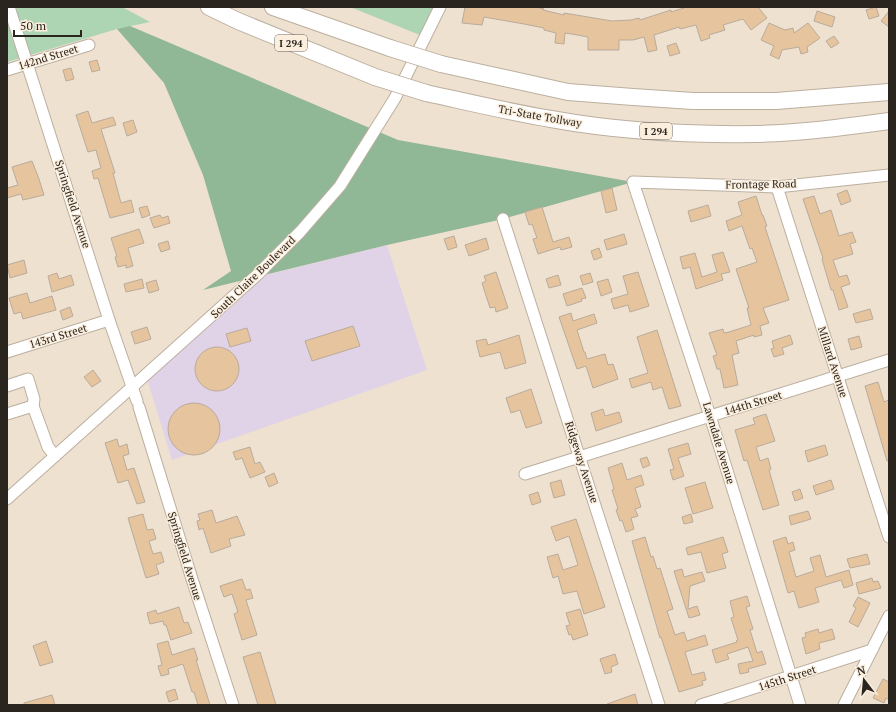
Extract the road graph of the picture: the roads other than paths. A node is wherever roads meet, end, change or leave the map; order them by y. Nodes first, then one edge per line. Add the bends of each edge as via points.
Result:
1 (9, 7) edge
2 (209, 7) edge
3 (272, 7) edge
4 (440, 7) edge
5 (89, 45) dead end
6 (28, 63) junction
7 (7, 70) edge
8 (889, 92) edge
9 (889, 121) edge
10 (889, 175) edge
11 (633, 182) joint
12 (776, 186) junction
13 (503, 219) dead end
14 (109, 320) junction
15 (7, 352) edge
16 (889, 360) edge
17 (838, 376) junction
18 (7, 386) edge
19 (133, 387) junction
20 (33, 406) junction
21 (7, 414) edge
22 (710, 416) junction
23 (55, 456) junction
24 (580, 457) junction
25 (525, 474) dead end
26 (9, 494) edge
27 (889, 537) edge
28 (889, 616) edge
29 (872, 650) junction
30 (791, 676) junction
31 (233, 705) edge
32 (659, 705) edge
33 (702, 705) edge
34 (800, 705) edge
35 (844, 705) edge

1 - 6 street, Springfield Avenue
2 - 9 highway, Tri-State Tollway / I 294, bridge via 375,78 490,108 551,119 593,126 647,130 757,134 808,131
3 - 8 highway, I 294, bridge via 441,64 568,92 694,101 776,102
4 - 19 street, South Claire Boulevard via 395,98 340,186 300,232 257,275
5 - 6 street, 142nd Street
6 - 7 street, 142nd Street
6 - 14 street, Springfield Avenue
10 - 12 street, Frontage Road
11 - 12 street, Frontage Road
11 - 22 street, Lawndale Avenue
12 - 17 street, Millard Avenue
13 - 24 street, Ridgeway Avenue
14 - 15 street, 143rd Street
14 - 19 street, Springfield Avenue
16 - 17 street, 144th Street
17 - 22 street, 144th Street
17 - 27 street, Millard Avenue
18 - 20 street via 28,379 34,399
19 - 23 street, South Claire Boulevard
19 - 31 street, Springfield Avenue
20 - 21 street
20 - 23 street via 48,447
22 - 24 street, 144th Street
22 - 30 street, Lawndale Avenue
23 - 26 street, South Claire Boulevard
24 - 25 street, 144th Street
24 - 32 street, Ridgeway Avenue
28 - 29 street
29 - 30 street, 145th Street
29 - 35 street
30 - 33 street, 145th Street
30 - 34 street, Lawndale Avenue

